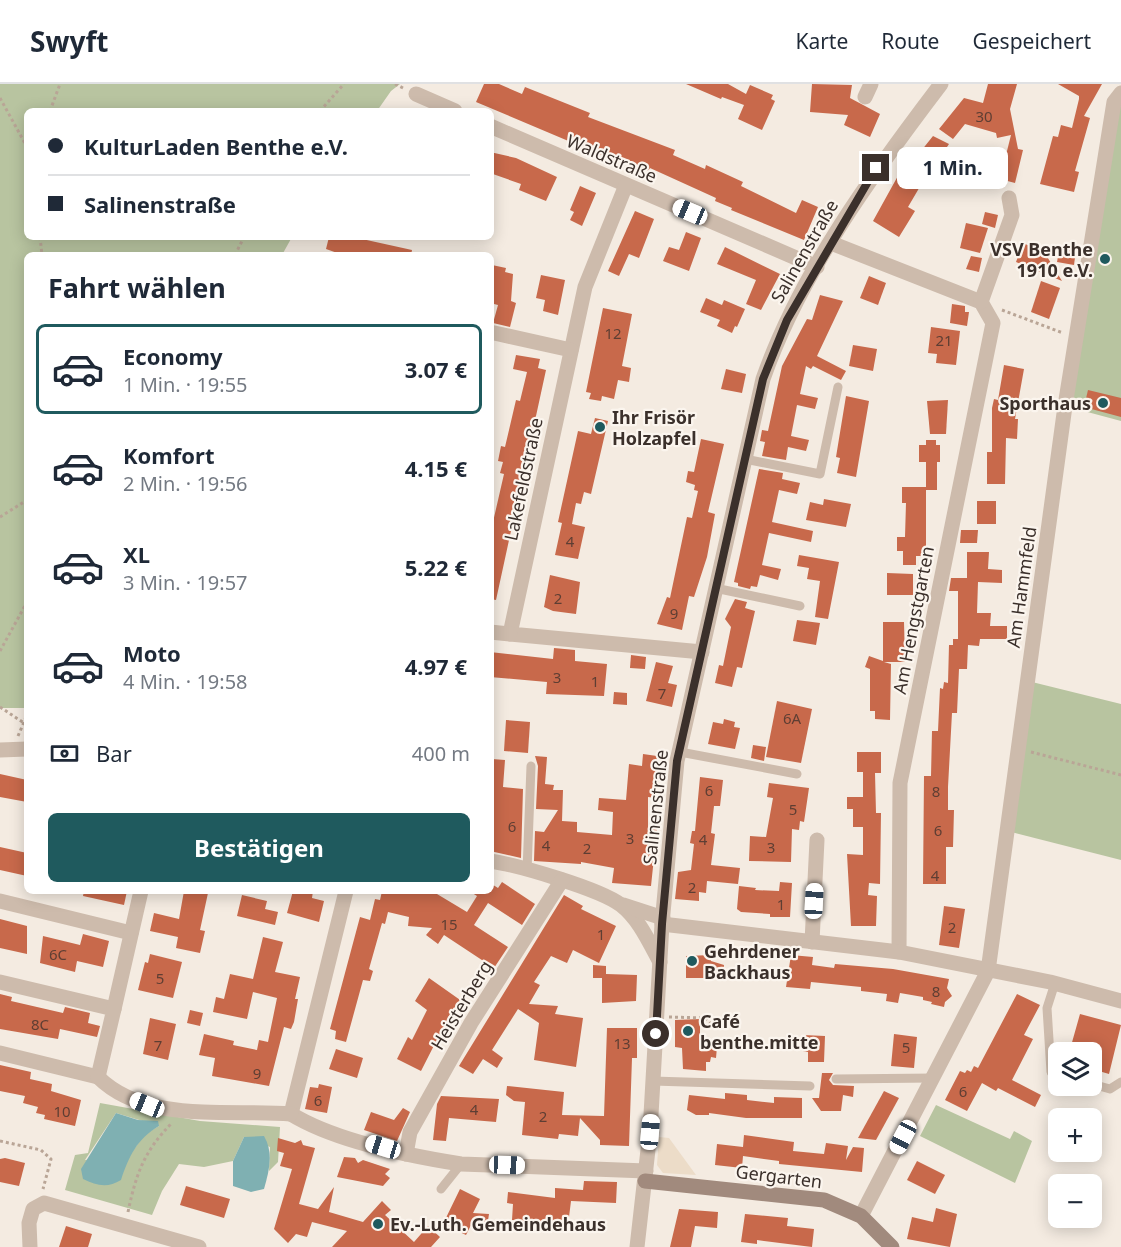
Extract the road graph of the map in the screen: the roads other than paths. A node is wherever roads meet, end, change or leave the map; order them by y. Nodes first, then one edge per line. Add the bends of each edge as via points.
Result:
1 (941, 84) edge
2 (1121, 93) edge
3 (416, 94) dead end
4 (448, 108) edge
5 (494, 128) edge
6 (626, 185) junction
7 (1009, 198) dead end
8 (831, 243) junction
9 (817, 267) junction
10 (981, 302) junction
11 (494, 333) edge
12 (571, 350) junction
13 (838, 387) dead end
14 (745, 459) junction
15 (715, 588) junction
16 (801, 606) dead end
17 (494, 632) edge
18 (510, 634) junction
19 (702, 652) junction
20 (680, 752) junction
21 (531, 766) dead end
22 (797, 774) dead end
23 (817, 840) dead end
24 (494, 862) edge
25 (527, 871) junction
26 (562, 880) junction
27 (140, 894) edge
28 (345, 894) edge
29 (0, 900) edge
30 (620, 904) junction
31 (662, 921) junction
32 (131, 933) junction
33 (812, 942) junction
34 (899, 952) junction
35 (660, 962) junction
36 (988, 971) junction
37 (0, 982) edge
38 (1055, 983) junction
39 (1121, 1001) edge
40 (114, 1009) junction
41 (1049, 1042) edge
42 (0, 1053) edge
43 (98, 1077) junction
44 (934, 1078) junction
45 (836, 1079) dead end
46 (653, 1081) junction
47 (1121, 1082) edge
48 (810, 1086) dead end
49 (1102, 1087) edge
50 (291, 1114) junction
51 (406, 1154) junction
52 (461, 1164) junction
53 (645, 1176) junction
54 (441, 1189) dead end
55 (861, 1216) junction
56 (30, 1247) edge
57 (199, 1247) edge
58 (637, 1247) edge
59 (892, 1247) edge

1 - 8 street, Salinenstraße via 870,177
2 - 36 street, Am Hammfeld via 1114,102 1076,338
3 - 4 street
5 - 6 street, Waldstraße
6 - 9 street, Waldstraße
6 - 12 street, Lakefeldstraße via 591,270
7 - 10 street via 1012,215
8 - 9 street, Salinenstraße
8 - 10 street
9 - 14 street, Salinenstraße via 773,349
10 - 34 street, Am Hengstgarten via 993,323 900,783
11 - 12 street
12 - 18 street, Lakefeldstraße
13 - 14 lane via 820,474
14 - 15 street, Salinenstraße
15 - 16 lane
15 - 19 street, Salinenstraße
17 - 18 street
18 - 19 street
19 - 20 street, Salinenstraße
20 - 22 lane
20 - 31 street, Salinenstraße
21 - 25 lane
23 - 33 street
24 - 25 street
25 - 26 street
26 - 30 street
26 - 51 street, Heisterberg via 471,1023 410,1132
27 - 32 street
28 - 50 street
29 - 32 street
30 - 31 street
30 - 35 street via 646,936
31 - 33 street
31 - 35 street, Salinenstraße
32 - 40 street
33 - 34 street
34 - 36 street
35 - 46 street, Salinenstraße
36 - 38 street
36 - 44 street, Am Hammfeld
37 - 40 street
38 - 39 street
38 - 41 lane via 1047,1008
40 - 43 street
42 - 43 street
43 - 50 street via 112,1090 147,1105
44 - 45 lane
44 - 55 street, Am Hammfeld
46 - 48 lane
46 - 53 street, Salinenstraße
47 - 49 lane via 1110,1089
50 - 51 street via 338,1134
51 - 52 street
52 - 53 street
52 - 54 lane
53 - 55 street, Gergarten via 824,1200
53 - 58 street, Salinenstraße
55 - 59 street, Gergarten
56 - 57 street via 33,1209 44,1203

